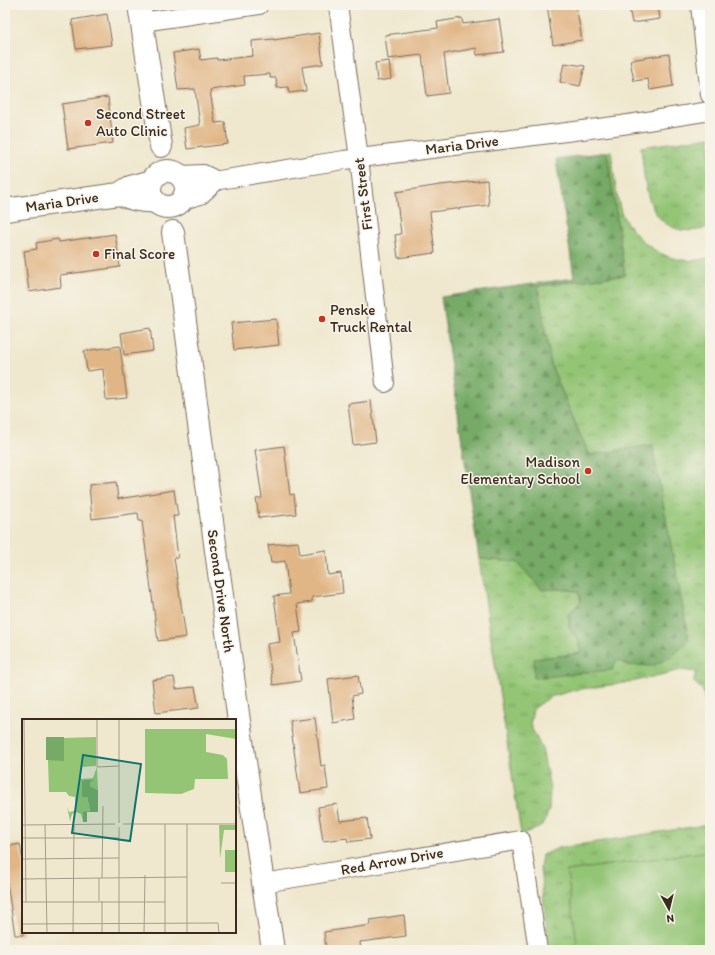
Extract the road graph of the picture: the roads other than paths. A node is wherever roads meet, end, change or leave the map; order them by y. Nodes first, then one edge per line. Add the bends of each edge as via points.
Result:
1 (259, 5) edge
2 (338, 5) edge
3 (700, 5) edge
4 (140, 14) edge
5 (710, 95) edge
6 (710, 112) edge
7 (359, 158) junction
8 (213, 181) joint
9 (168, 189) junction
10 (5, 210) edge
11 (385, 383) dead end
12 (264, 883) junction
13 (273, 950) edge
14 (538, 950) edge

1 - 4 street
2 - 7 street, First Street
3 - 5 street
4 - 9 street via 161,146 172,160
6 - 7 street, Maria Drive
7 - 8 street, Maria Drive
7 - 11 street, First Street
8 - 9 street, Maria Drive via 200,192
9 - 10 street, Maria Drive via 130,187 119,194
9 - 12 street, Second Drive North via 179,220 172,232
12 - 13 street, Second Drive North
12 - 14 street, Red Arrow Drive via 521,840

